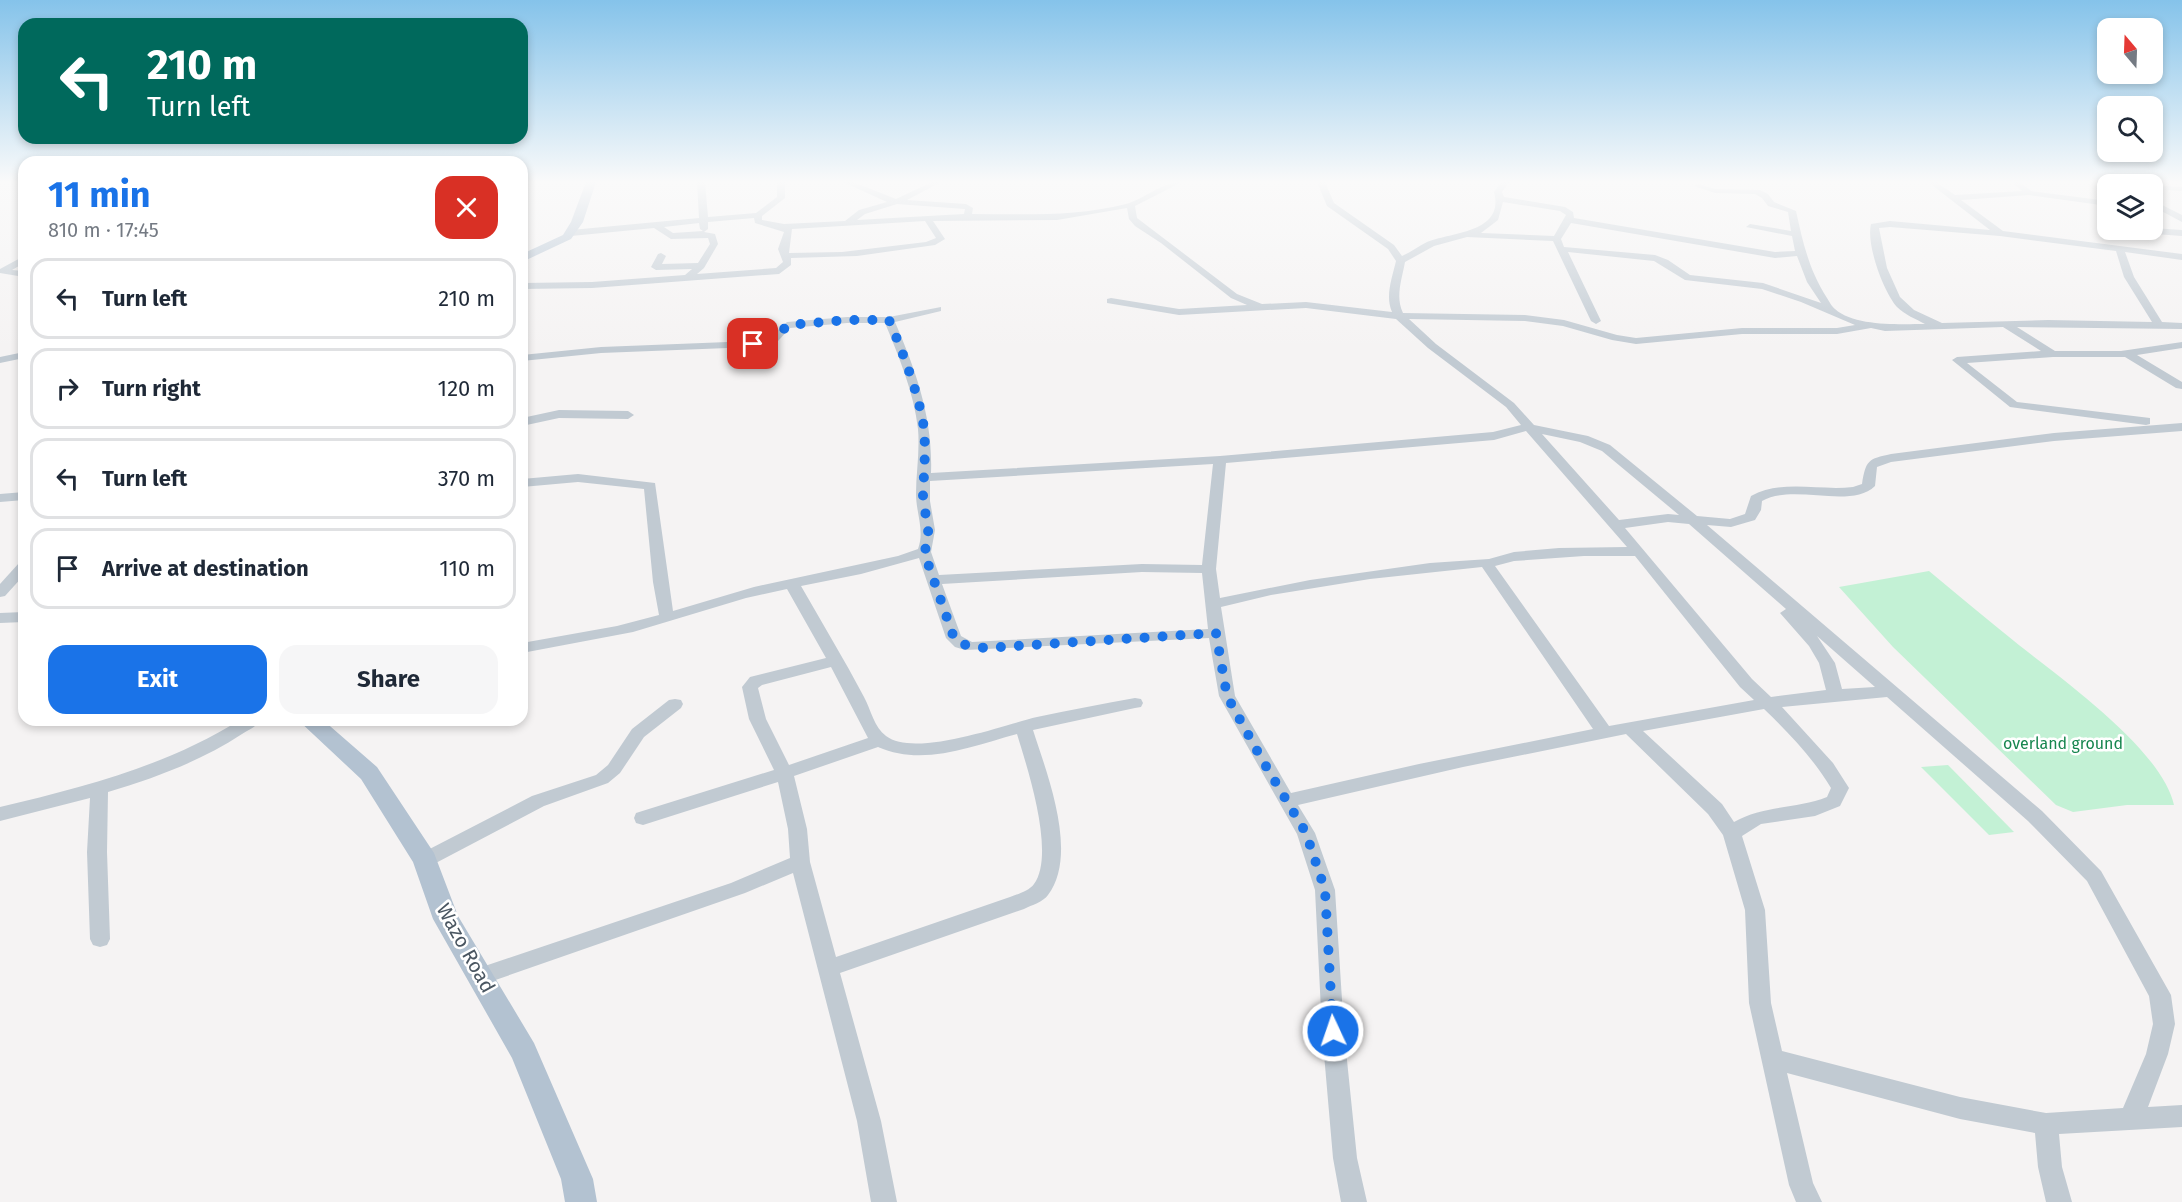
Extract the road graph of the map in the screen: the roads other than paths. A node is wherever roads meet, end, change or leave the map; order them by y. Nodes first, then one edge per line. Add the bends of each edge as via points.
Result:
1 (565, 238) edge
2 (713, 238) edge
3 (785, 238) edge
4 (940, 238) edge
5 (1161, 238) edge
6 (1378, 238) edge
7 (1455, 238) edge
8 (1507, 238) edge
9 (1675, 238) edge
10 (1796, 238) edge
11 (1877, 238) edge
12 (2037, 238) edge
13 (1557, 239) joint
14 (1562, 249) junction
15 (2121, 250) junction
16 (1800, 253) junction
17 (528, 255) edge
18 (784, 255) junction
19 (661, 256) dead end
20 (2182, 257) edge
21 (1401, 261) junction
22 (18, 262) edge
23 (701, 266) junction
24 (1, 271) edge
25 (18, 273) edge
26 (688, 278) junction
27 (528, 286) edge
28 (1111, 301) dead end
29 (1266, 308) junction
30 (937, 309) dead end
31 (1830, 310) junction
32 (1399, 316) junction
33 (889, 320) junction
34 (1596, 321) dead end
35 (2158, 324) junction
36 (2006, 325) junction
37 (1868, 326) junction
38 (2176, 326) edge
39 (1943, 327) junction
40 (2182, 336) edge
41 (2182, 345) edge
42 (0, 351) edge
43 (2127, 353) junction
44 (2053, 354) junction
45 (528, 357) edge
46 (6, 358) edge
47 (2180, 390) edge
48 (628, 415) dead end
49 (528, 421) edge
50 (2182, 426) edge
51 (1527, 427) junction
52 (1220, 460) junction
53 (926, 477) junction
54 (528, 482) edge
55 (18, 496) edge
56 (0, 498) edge
57 (1692, 519) junction
58 (1615, 525) junction
59 (924, 552) junction
60 (1639, 552) junction
61 (1489, 562) junction
62 (1209, 569) junction
63 (1753, 572) junction
64 (18, 573) edge
65 (934, 580) junction
66 (792, 584) junction
67 (0, 593) edge
68 (1213, 604) junction
69 (18, 617) edge
70 (0, 618) edge
71 (667, 618) junction
72 (1216, 633) junction
73 (528, 647) edge
74 (835, 661) junction
75 (1892, 691) junction
76 (1835, 693) junction
77 (1135, 703) dead end
78 (1766, 703) junction
79 (675, 704) dead end
80 (241, 726) edge
81 (316, 726) edge
82 (1023, 726) junction
83 (1630, 728) junction
84 (1604, 732) junction
85 (880, 740) junction
86 (784, 772) junction
87 (99, 788) junction
88 (1287, 801) junction
89 (0, 814) edge
90 (643, 818) dead end
91 (1732, 834) junction
92 (425, 860) junction
93 (800, 862) junction
94 (100, 939) dead end
95 (828, 968) junction
96 (481, 976) junction
97 (1772, 1059) junction
98 (2182, 1116) edge
99 (2132, 1119) junction
100 (2046, 1124) junction
101 (581, 1202) edge
102 (884, 1202) edge
103 (1354, 1202) edge
104 (1809, 1202) edge
105 (2059, 1202) edge

1 - 17 main road
2 - 23 street via 714,244
3 - 18 street
4 - 18 street via 877,251
5 - 29 street via 1234,296
6 - 21 street
7 - 21 street via 1431,244
8 - 13 street
9 - 16 street via 1775,255
10 - 16 street
11 - 39 street via 1896,298 1912,313
12 - 15 street
13 - 14 street
14 - 31 street via 1655,258 1688,278 1763,286
14 - 34 street
15 - 20 street
15 - 35 street via 2129,277
16 - 31 street
18 - 26 street via 787,264 776,272
19 - 23 street via 656,267
21 - 32 street via 1394,292
22 - 24 street
23 - 26 street
24 - 25 street
26 - 27 street
28 - 29 street via 1179,312
29 - 32 street via 1326,306
30 - 33 street
31 - 37 street
32 - 37 street via 1547,320 1636,341 1742,331 1837,331
32 - 51 street via 1500,397
33 - 45 street via 788,325 774,339 753,344 601,350
33 - 53 street via 920,410
35 - 36 street
35 - 38 street
36 - 39 street
36 - 44 street
37 - 39 street
38 - 40 street
41 - 43 street
42 - 46 street
43 - 44 street
43 - 47 street
44 - 50 street via 1957,360 2014,405
48 - 49 street via 559,414
50 - 57 street via 2118,430 1891,458 1871,466 1868,486 1858,490 1772,491 1756,499 1750,517 1731,523
51 - 52 street via 1494,436
51 - 57 street via 1584,439 1606,448
51 - 58 street
52 - 53 street
52 - 62 street
53 - 59 street via 923,495 929,531
54 - 71 street via 578,478 650,486
55 - 56 street
57 - 58 street
57 - 63 street
58 - 60 street
59 - 65 street
59 - 66 street via 848,574
60 - 61 street via 1570,552
60 - 78 street via 1713,645
61 - 68 street via 1351,578
61 - 84 street via 1488,568
62 - 65 street via 1142,568
62 - 68 street
63 - 75 street
63 - 76 street via 1816,644 1827,663
64 - 67 street
65 - 72 street via 954,638 971,647
66 - 71 street via 715,601
66 - 74 street
68 - 72 street
69 - 70 street
71 - 73 street
72 - 88 street via 1227,696
74 - 85 street
74 - 86 street via 752,684 753,704
75 - 76 street
75 - 99 street via 2035,816 2094,876 2160,995 2164,1024
76 - 78 street
77 - 82 street
78 - 83 street
78 - 91 street via 1792,726 1840,788 1834,801 1815,809 1757,818
79 - 92 street via 638,734 602,779 538,801
80 - 87 street via 194,753
81 - 92 main road, Wazo Road via 369,773
82 - 85 street via 933,748 898,748
82 - 95 street via 1046,806 1053,862 1040,892
83 - 84 street
83 - 91 street via 1715,809
84 - 88 street via 1409,771
85 - 86 street
86 - 90 street
86 - 93 street
87 - 89 street
87 - 94 street
88 - 103 street via 1306,833 1325,890 1333,1031 1345,1158
91 - 97 street via 1755,910 1760,1003
92 - 96 main road, Wazo Road via 446,919
93 - 95 street
93 - 96 street via 738,888
95 - 102 street via 869,1121
96 - 101 main road, Wazo Road via 524,1052 577,1179
97 - 100 street via 1960,1108
97 - 104 street via 1801,1185
98 - 99 street
99 - 100 street
100 - 105 street via 2050,1167

